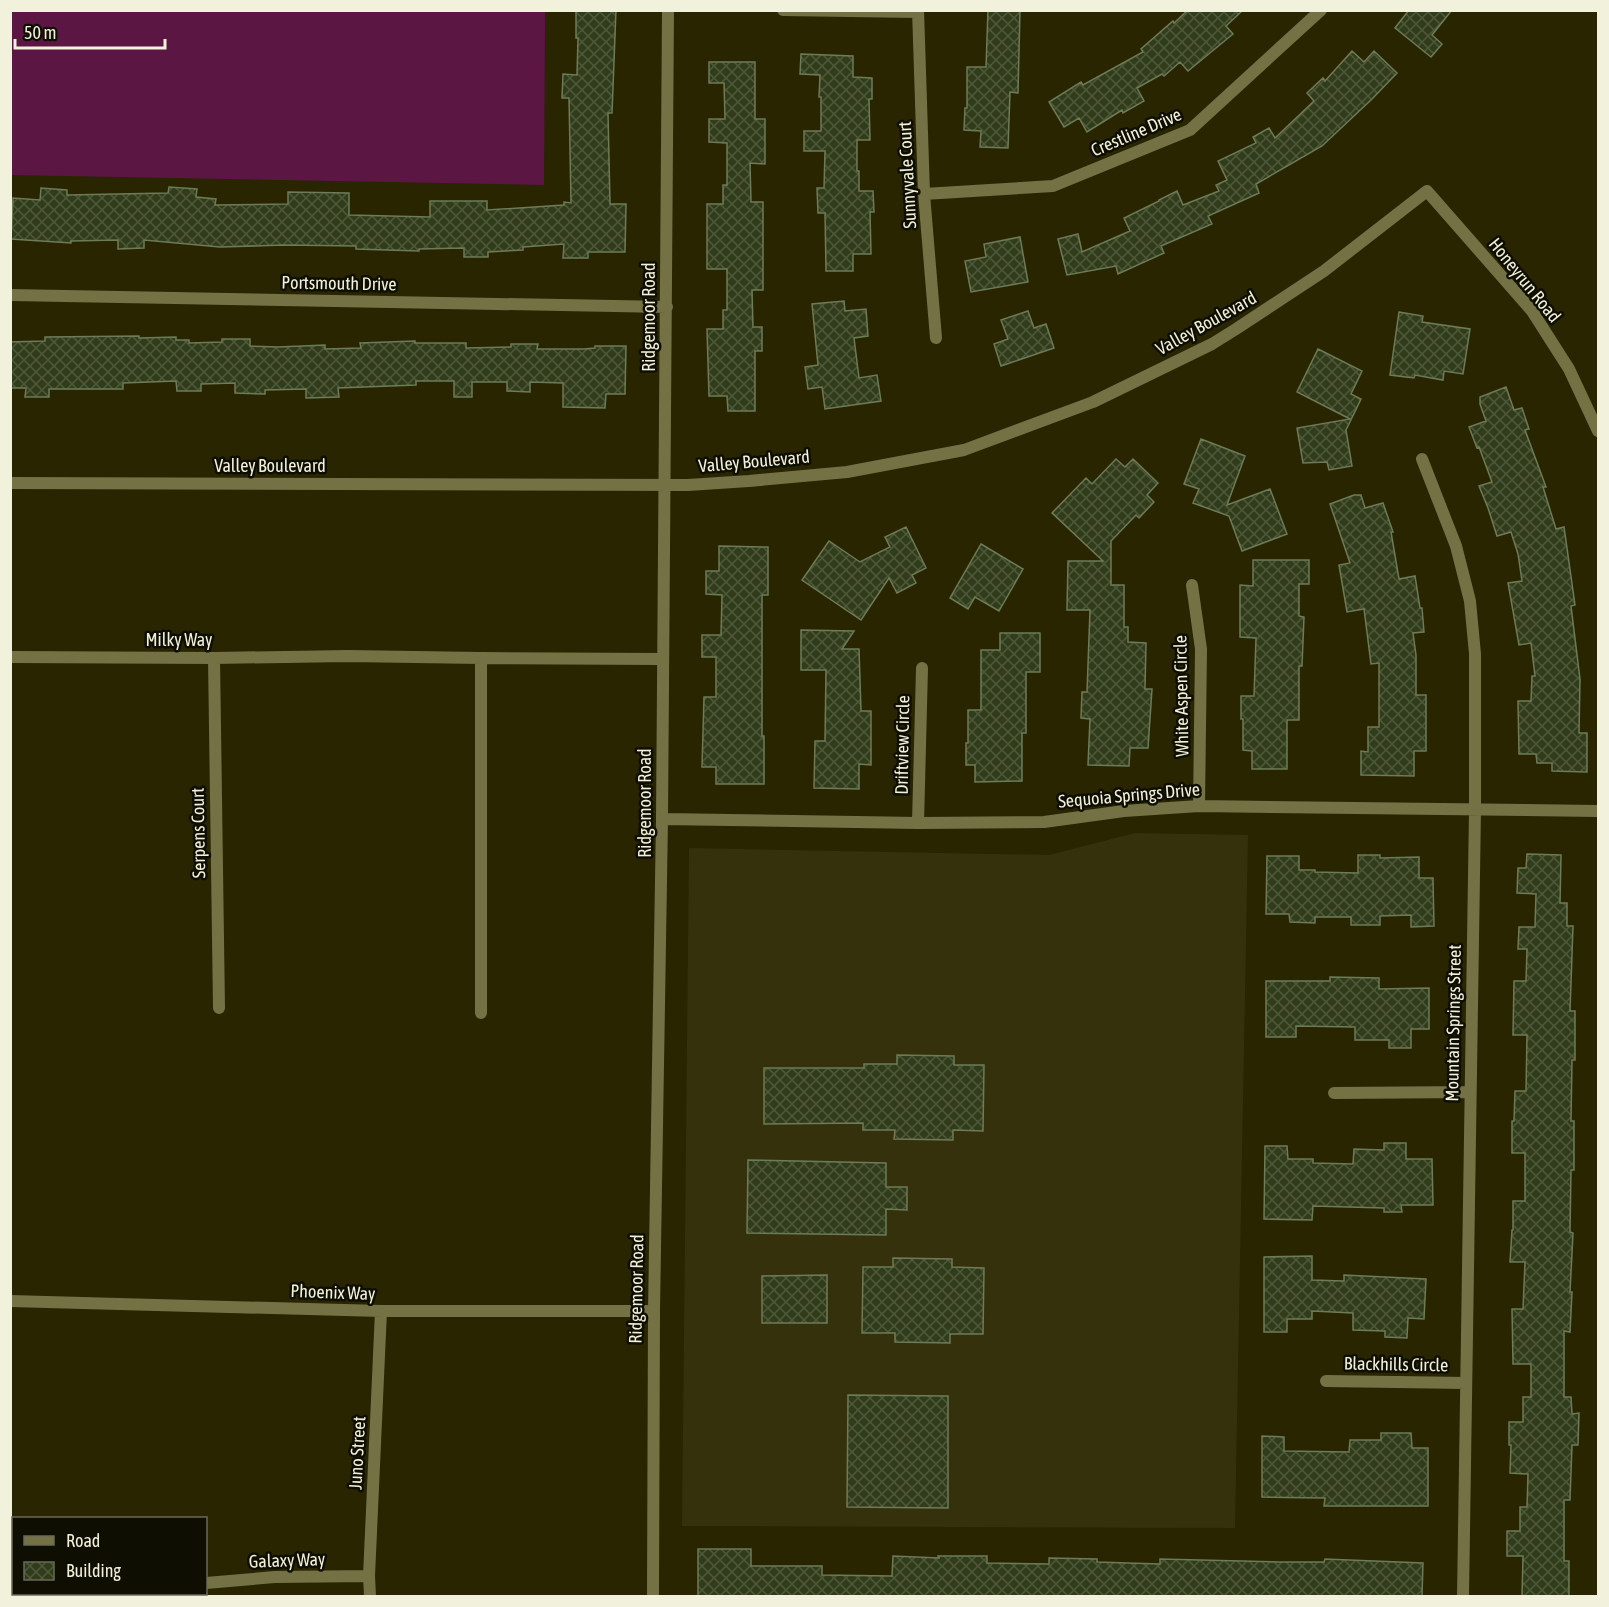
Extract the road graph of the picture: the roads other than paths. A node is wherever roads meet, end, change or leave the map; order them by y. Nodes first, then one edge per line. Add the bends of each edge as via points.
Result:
1 (668, 10) edge
2 (783, 10) edge
3 (1321, 10) edge
4 (918, 11) edge
5 (1427, 191) joint
6 (924, 194) junction
7 (10, 295) edge
8 (667, 307) junction
9 (936, 338) dead end
10 (1599, 431) edge
11 (1422, 459) dead end
12 (10, 483) edge
13 (665, 484) junction
14 (1191, 585) dead end
15 (10, 657) edge
16 (214, 657) junction
17 (481, 658) junction
18 (662, 659) junction
19 (922, 668) dead end
20 (1199, 806) junction
21 (1475, 809) junction
22 (1599, 811) edge
23 (662, 819) junction
24 (918, 823) junction
25 (219, 1008) dead end
26 (481, 1013) dead end
27 (1470, 1092) junction
28 (1334, 1093) dead end
29 (10, 1301) edge
30 (381, 1311) junction
31 (654, 1311) junction
32 (1326, 1381) dead end
33 (1466, 1383) junction
34 (369, 1576) junction
35 (207, 1583) edge
36 (370, 1596) edge
37 (653, 1596) edge
38 (1463, 1596) edge

1 - 8 street, Ridgemoor Road
2 - 4 street
3 - 6 street, Crestline Drive via 1190,130 1053,186
4 - 6 street, Sunnyvale Court
5 - 10 street, Honeyrun Road via 1532,311 1569,369
5 - 13 street, Valley Boulevard via 1324,271 1236,329 1093,402 964,450 847,471
6 - 9 street, Sunnyvale Court
7 - 8 street, Portsmouth Drive
8 - 13 street, Ridgemoor Road
11 - 21 street, Mountain Springs Street via 1456,546 1470,601 1475,654
12 - 13 street, Valley Boulevard
13 - 18 street, Ridgemoor Road
14 - 20 street, White Aspen Circle via 1201,649
15 - 16 street, Milky Way
16 - 17 street, Milky Way
16 - 25 street, Serpens Court
17 - 18 street, Milky Way
17 - 26 street
18 - 23 street, Ridgemoor Road
19 - 24 street, Driftview Circle
20 - 21 street, Sequoia Springs Drive
20 - 24 street, Sequoia Springs Drive via 1044,822
21 - 22 street, Sequoia Springs Drive
21 - 27 street, Mountain Springs Street
23 - 24 street, Sequoia Springs Drive
23 - 31 street, Ridgemoor Road
27 - 28 street
27 - 33 street, Mountain Springs Street
29 - 30 street, Phoenix Way
30 - 31 street, Phoenix Way
30 - 34 street, Juno Street
31 - 37 street, Ridgemoor Road
32 - 33 street, Blackhills Circle
33 - 38 street, Mountain Springs Street
34 - 35 street, Galaxy Way via 275,1577
34 - 36 street, Juno Street

